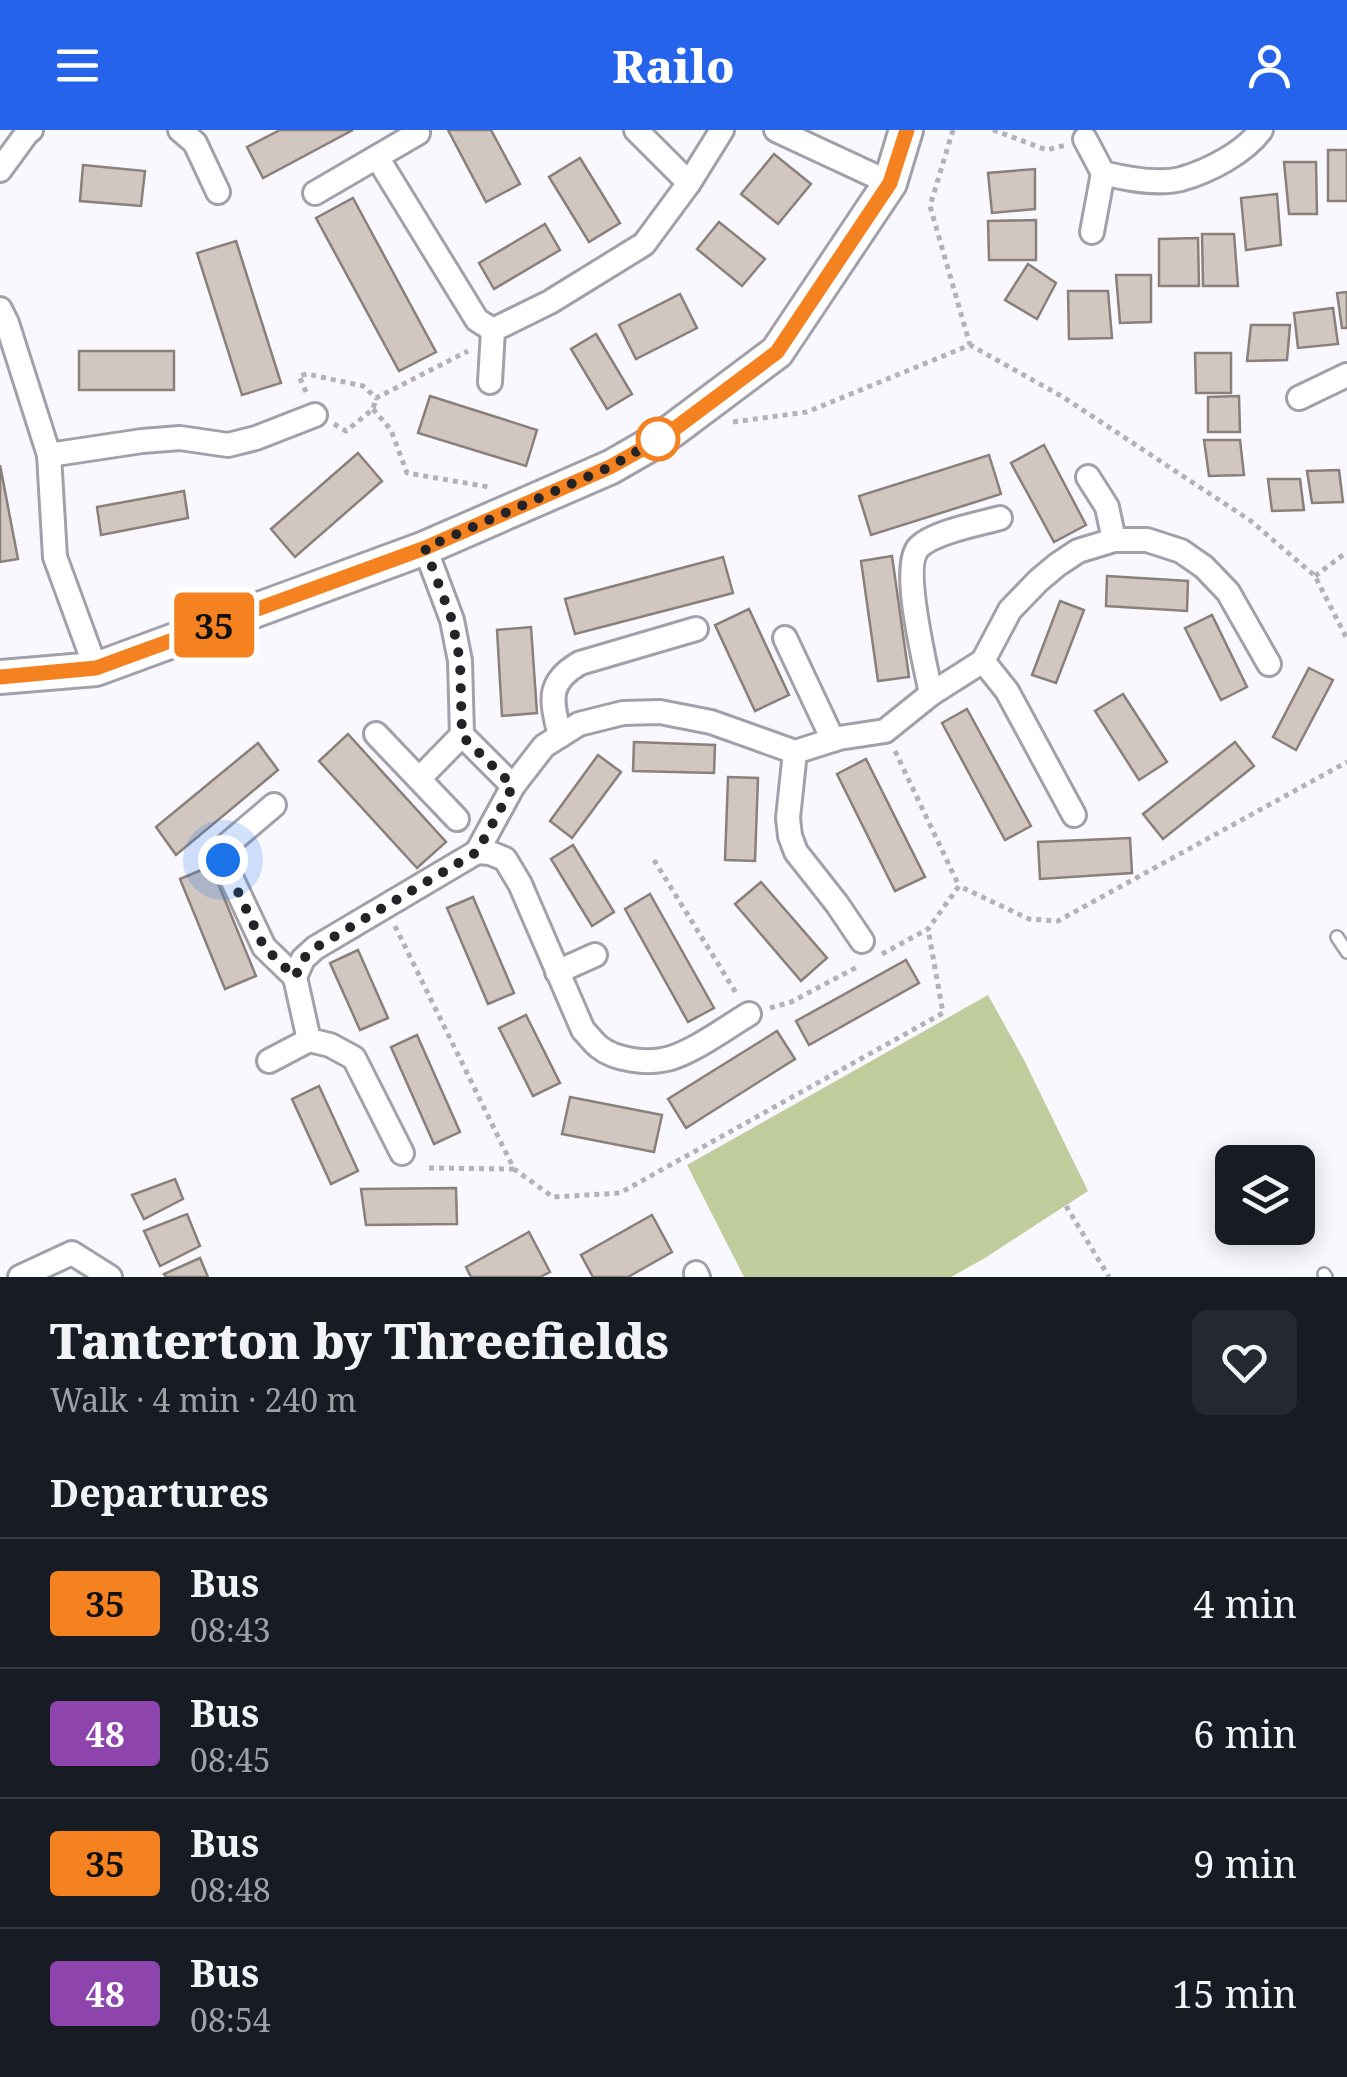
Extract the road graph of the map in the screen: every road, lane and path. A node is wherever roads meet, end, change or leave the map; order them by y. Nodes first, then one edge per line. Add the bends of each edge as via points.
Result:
1 (180, 130) edge
2 (636, 130) edge
3 (722, 130) edge
4 (776, 130) edge
5 (906, 130) edge
6 (952, 130) edge
7 (993, 130) edge
8 (1261, 130) edge
9 (27, 131) edge
10 (418, 133) dead end
11 (1085, 140) joint
12 (377, 158) junction
13 (0, 170) edge
14 (1103, 173) junction
15 (890, 183) junction
16 (689, 184) junction
17 (218, 192) dead end
18 (316, 193) dead end
19 (1092, 232) dead end
20 (0, 310) edge
21 (493, 330) junction
22 (970, 345) junction
23 (1347, 375) edge
24 (490, 382) dead end
25 (376, 398) junction
26 (1299, 398) dead end
27 (373, 409) junction
28 (315, 414) junction
29 (731, 422) dead end
30 (49, 454) junction
31 (1088, 476) dead end
32 (508, 512) junction
33 (1000, 518) dead end
34 (1114, 540) junction
35 (425, 548) junction
36 (1347, 552) edge
37 (1315, 576) junction
38 (696, 629) dead end
39 (785, 638) dead end
40 (1347, 639) edge
41 (983, 660) junction
42 (1269, 664) dead end
43 (96, 668) junction
44 (0, 677) edge
45 (932, 694) junction
46 (885, 730) junction
47 (376, 734) dead end
48 (462, 736) junction
49 (560, 736) junction
50 (833, 740) junction
51 (795, 752) junction
52 (1347, 762) edge
53 (419, 779) junction
54 (513, 786) junction
55 (274, 804) dead end
56 (1074, 815) dead end
57 (457, 819) dead end
58 (477, 852) junction
59 (654, 860) dead end
60 (959, 886) junction
61 (1337, 937) dead end
62 (869, 949) joint
63 (1347, 952) edge
64 (595, 955) dead end
65 (860, 966) dead end
66 (557, 972) junction
67 (295, 977) junction
68 (749, 1014) junction
69 (309, 1040) junction
70 (269, 1061) dead end
71 (402, 1153) dead end
72 (429, 1168) dead end
73 (514, 1169) dead end
74 (1066, 1206) dead end
75 (20, 1277) edge
76 (110, 1277) edge
77 (1110, 1277) edge

1 - 17 street via 195,143
2 - 16 street
3 - 16 street
4 - 15 street
5 - 15 street
6 - 22 path via 930,206
7 - 11 path via 1047,150
8 - 14 street via 1219,163 1179,180
9 - 13 street
10 - 12 street
11 - 14 street
12 - 18 street
12 - 21 street via 476,320
14 - 19 street
15 - 32 street via 777,352 624,460
16 - 21 street via 644,244
20 - 30 street
21 - 24 street
21 - 25 path via 482,343
22 - 29 path via 807,412
22 - 37 path via 1062,397 1251,522
23 - 26 street
25 - 27 path
25 - 28 path via 363,386 299,376
27 - 28 path via 346,431
27 - 32 path via 391,430 407,473 498,488
28 - 30 street via 228,445 180,438
30 - 43 street via 55,557
31 - 34 street via 1107,508
32 - 35 street
33 - 45 street via 934,538 914,556 914,598
34 - 41 street via 1078,552 1038,581 1010,610
34 - 42 street via 1181,550 1204,567 1228,592
35 - 43 street
35 - 48 street via 452,620
36 - 37 path
37 - 40 path
38 - 49 street via 566,670 553,694
39 - 50 street
41 - 45 street
41 - 56 street
43 - 44 street
45 - 46 street
46 - 50 street
46 - 60 path
47 - 53 street
48 - 53 street
48 - 54 street
49 - 51 street via 623,712 660,712
49 - 54 street
50 - 51 street
51 - 62 street via 788,818 796,852
52 - 60 path via 1058,921 1029,920
53 - 57 street
54 - 58 street
55 - 67 street via 222,852 264,947
58 - 66 street via 505,859
58 - 67 street via 315,948
59 - 68 path
60 - 62 path via 928,929
61 - 63 lane
64 - 66 street
65 - 68 path via 791,1002
66 - 68 street via 583,1030 617,1056 667,1059
67 - 69 street
69 - 70 street
69 - 71 street via 354,1058
72 - 73 path
74 - 77 path
75 - 76 street via 72,1253

